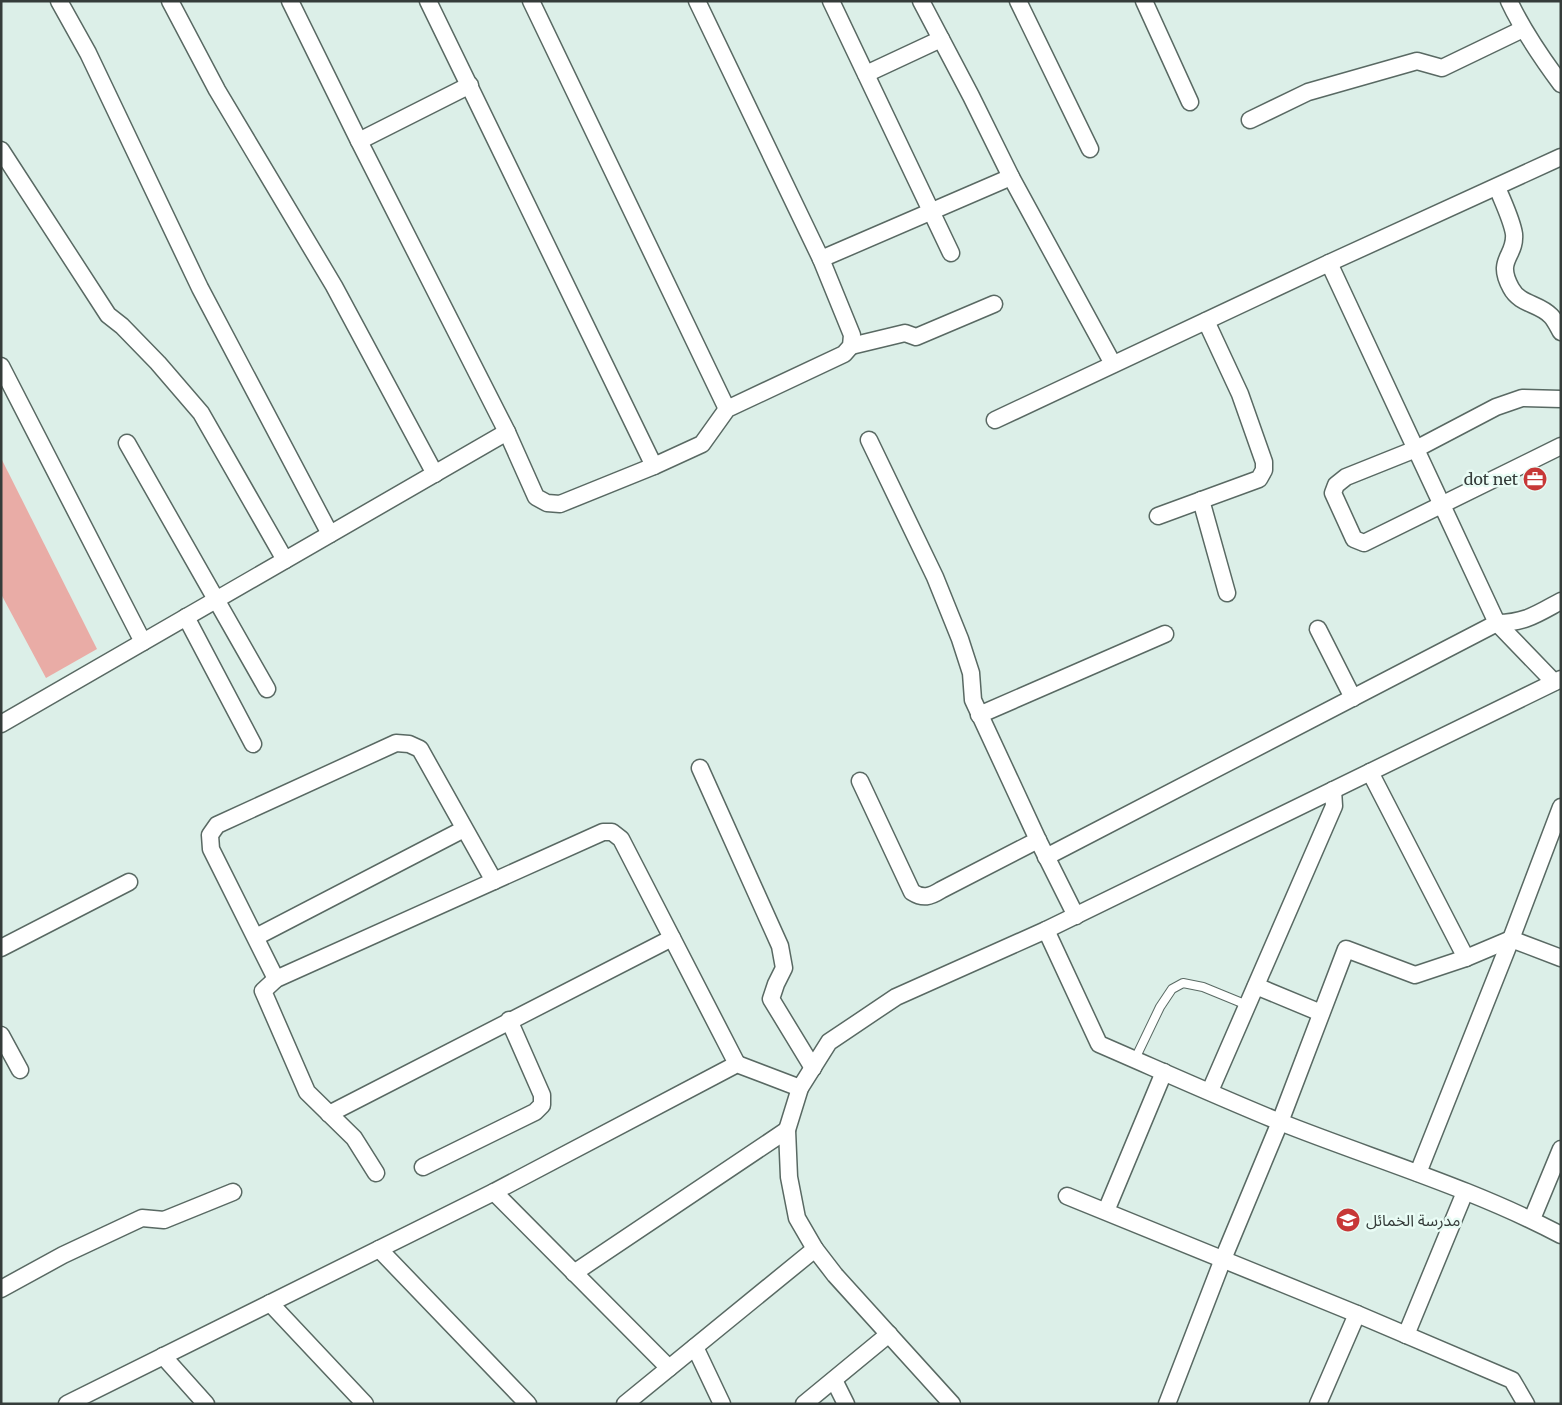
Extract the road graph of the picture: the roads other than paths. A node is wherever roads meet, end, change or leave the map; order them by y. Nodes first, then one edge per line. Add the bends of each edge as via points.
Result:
1 (59, 1) edge
2 (170, 1) edge
3 (290, 1) edge
4 (428, 1) edge
5 (531, 1) edge
6 (697, 1) edge
7 (831, 1) edge
8 (921, 1) edge
9 (1018, 1) edge
10 (1144, 1) edge
11 (1509, 1) edge
12 (1523, 29) junction
13 (941, 39) junction
14 (866, 74) junction
15 (1561, 84) edge
16 (470, 85) junction
17 (1190, 102) dead end
18 (1250, 120) dead end
19 (359, 141) junction
20 (1090, 149) dead end
21 (1, 150) edge
22 (1561, 157) edge
23 (1010, 177) junction
24 (1497, 186) junction
25 (932, 211) junction
26 (951, 253) dead end
27 (821, 259) junction
28 (1329, 263) junction
29 (994, 304) dead end
30 (1206, 321) junction
31 (1561, 332) edge
32 (852, 346) junction
33 (1114, 364) junction
34 (1, 366) edge
35 (1561, 399) edge
36 (727, 409) junction
37 (995, 420) dead end
38 (506, 432) junction
39 (869, 440) dead end
40 (127, 443) dead end
41 (1560, 445) edge
42 (1416, 449) junction
43 (654, 466) junction
44 (435, 474) junction
45 (1201, 500) junction
46 (1442, 505) junction
47 (1158, 516) dead end
48 (330, 534) junction
49 (285, 560) junction
50 (1227, 593) dead end
51 (217, 600) junction
52 (1561, 600) edge
53 (186, 617) junction
54 (1497, 623) junction
55 (1318, 629) dead end
56 (1165, 634) dead end
57 (143, 642) junction
58 (1557, 680) edge
59 (267, 689) dead end
60 (1353, 698) junction
61 (979, 715) junction
62 (1, 724) edge
63 (253, 744) dead end
64 (700, 768) dead end
65 (1370, 772) junction
66 (860, 781) dead end
67 (1334, 790) junction
68 (1561, 807) edge
69 (464, 829) junction
70 (1038, 840) junction
71 (1046, 857) junction
72 (494, 881) junction
73 (129, 882) dead end
74 (1076, 916) junction
75 (1046, 930) junction
76 (256, 937) junction
77 (672, 938) junction
78 (1511, 938) junction
79 (1, 948) edge
80 (1466, 958) junction
81 (1561, 958) edge
82 (276, 979) junction
83 (1256, 986) junction
84 (1248, 1005) junction
85 (1321, 1013) junction
86 (509, 1020) junction
87 (1, 1035) edge
88 (1135, 1059) junction
89 (738, 1064) junction
90 (813, 1068) junction
91 (20, 1070) dead end
92 (1164, 1072) junction
93 (800, 1088) junction
94 (1210, 1092) junction
95 (329, 1114) junction
96 (1280, 1122) junction
97 (787, 1130) junction
98 (1561, 1149) edge
99 (423, 1167) dead end
100 (376, 1173) dead end
101 (1418, 1173) junction
102 (232, 1192) dead end
103 (494, 1192) junction
104 (1465, 1192) junction
105 (1067, 1196) dead end
106 (1106, 1211) junction
107 (1532, 1219) junction
108 (1561, 1235) edge
109 (379, 1249) junction
110 (815, 1249) junction
111 (1223, 1259) junction
112 (574, 1273) junction
113 (1, 1289) edge
114 (270, 1303) junction
115 (1357, 1314) junction
116 (889, 1334) junction
117 (1406, 1335) junction
118 (695, 1347) junction
119 (162, 1356) junction
120 (669, 1368) junction
121 (834, 1380) junction
122 (67, 1404) edge
123 (206, 1404) edge
124 (365, 1404) edge
125 (528, 1404) edge
126 (625, 1404) edge
127 (722, 1404) edge
128 (804, 1404) edge
129 (846, 1404) edge
130 (952, 1404) edge
131 (1167, 1404) edge
132 (1318, 1404) edge
133 (1526, 1404) edge

1 - 48 street via 88,53 200,288
2 - 44 street via 217,90 334,286
3 - 19 street
4 - 16 street
5 - 36 street
6 - 27 street
7 - 14 street
8 - 13 street
9 - 20 street
10 - 17 street
11 - 12 street
12 - 15 street
12 - 18 street via 1442,68 1417,60 1308,92
13 - 14 street
13 - 23 street
14 - 25 street
16 - 19 street
16 - 43 street
19 - 38 street
21 - 49 street via 108,315 158,363 201,413
22 - 24 street
23 - 25 street
23 - 33 street
24 - 28 street
24 - 31 street via 1514,232 1514,244 1504,267 1505,276 1512,290 1524,302 1538,306 1552,316
25 - 26 street
25 - 27 street
27 - 32 street via 852,335
28 - 30 street
28 - 42 street
29 - 32 street via 916,337 905,333
30 - 33 street
30 - 45 street via 1240,394 1264,470 1259,479
32 - 36 street via 844,354
33 - 37 street
34 - 57 street
35 - 42 street via 1522,398 1496,407
36 - 43 street via 702,444
38 - 43 street via 536,497 547,503 560,504
38 - 44 street
39 - 61 street via 935,577 960,639
40 - 51 street
41 - 46 street
42 - 46 street
42 - 46 street via 1346,477 1336,485 1333,493 1354,539 1364,544
44 - 48 street
45 - 47 street
45 - 50 street
46 - 54 street
48 - 49 street
49 - 51 street
51 - 53 street
51 - 59 street
52 - 54 street via 1526,620
53 - 57 street
53 - 63 street
54 - 58 street
54 - 60 street
55 - 60 street
56 - 61 street
57 - 62 street
58 - 65 street
60 - 71 street
61 - 70 street
64 - 90 street via 780,946 784,968 771,999
65 - 67 street
65 - 80 street
66 - 70 street via 912,892 919,897 931,897
67 - 74 street
67 - 83 street via 1334,806
68 - 78 street
69 - 72 street
69 - 76 street
69 - 76 street via 420,749 396,742 217,825 210,835 211,849
70 - 71 street
71 - 74 street
72 - 77 street via 603,832 612,832 621,839
72 - 82 street
73 - 79 street
74 - 75 street
75 - 88 street via 1099,1044
75 - 90 street via 896,997 829,1042
76 - 82 street
77 - 86 street
77 - 89 street
78 - 80 street
78 - 81 street
78 - 101 street
80 - 85 street via 1415,975 1346,949
82 - 95 street via 263,991 307,1092
83 - 84 street
83 - 85 street
84 - 88 lane via 1204,988 1183,984 1172,989
84 - 94 street
85 - 96 street
86 - 95 street
86 - 99 street via 542,1095 542,1105 535,1112
87 - 91 street
88 - 92 street
89 - 93 street
89 - 103 street
90 - 93 street
92 - 94 street
92 - 106 street
93 - 97 street
94 - 96 street
95 - 100 street via 354,1138
96 - 101 street
96 - 111 street
97 - 110 street via 789,1178 797,1218
97 - 112 street
98 - 107 street
101 - 104 street
102 - 113 street via 164,1220 142,1218
103 - 109 street
103 - 112 street
104 - 107 street
104 - 117 street
105 - 106 street
106 - 111 street
107 - 108 street
109 - 114 street
109 - 125 street
110 - 116 street
110 - 118 street
111 - 115 street
111 - 131 street
112 - 120 street
114 - 119 street
114 - 124 street
115 - 117 street
115 - 132 street
116 - 121 street
116 - 130 street
117 - 133 street via 1512,1380
118 - 120 street
118 - 127 street
119 - 122 street
119 - 123 street
120 - 126 street
121 - 128 street
121 - 129 street

